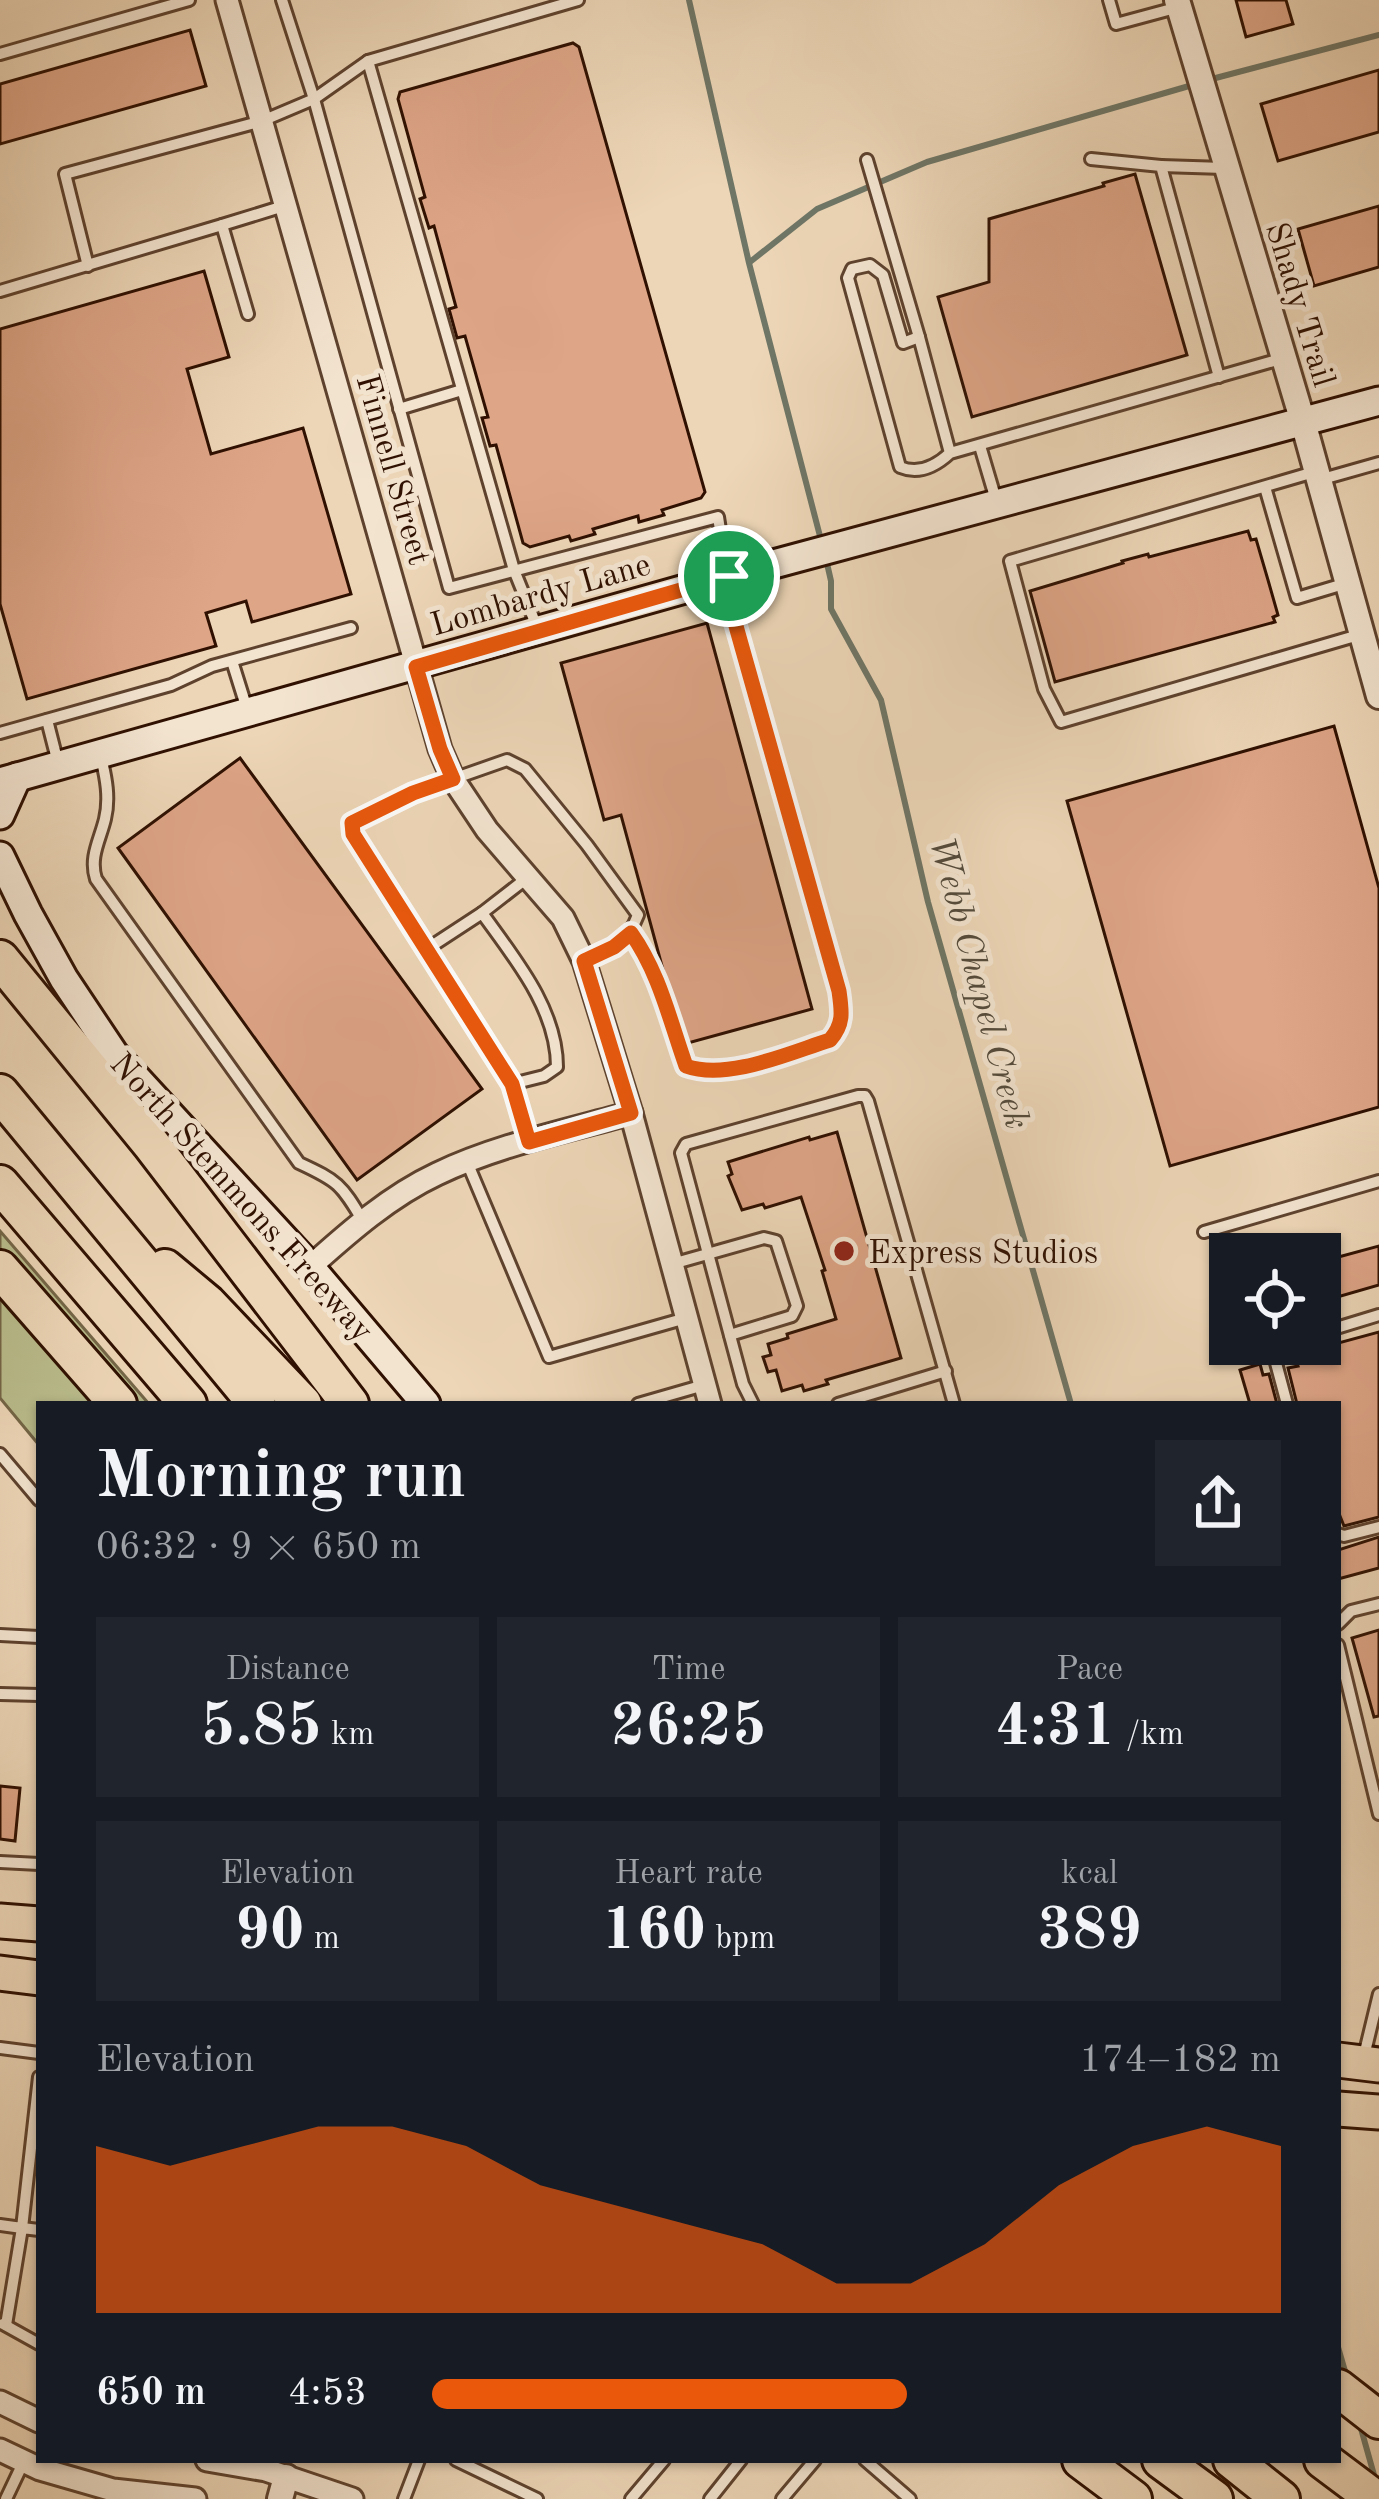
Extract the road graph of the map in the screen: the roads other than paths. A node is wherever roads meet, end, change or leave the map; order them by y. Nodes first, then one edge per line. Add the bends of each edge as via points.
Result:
1 (189, 0) edge
2 (226, 0) edge
3 (282, 0) edge
4 (578, 0) edge
5 (1109, 0) edge
6 (169, 3) edge
7 (1178, 4) edge
8 (0, 54) edge
9 (368, 61) junction
10 (314, 99) junction
11 (262, 121) junction
12 (1091, 159) dead end
13 (867, 160) dead end
14 (1161, 166) junction
15 (1227, 168) junction
16 (287, 205) junction
17 (222, 225) junction
18 (88, 266) junction
19 (0, 291) edge
20 (248, 314) dead end
21 (919, 337) junction
22 (1284, 358) junction
23 (1220, 377) junction
24 (462, 390) junction
25 (1379, 401) edge
26 (399, 409) junction
27 (1303, 422) junction
28 (980, 446) junction
29 (950, 453) junction
30 (1379, 464) edge
31 (1318, 476) junction
32 (1265, 487) junction
33 (997, 503) junction
34 (514, 571) junction
35 (729, 576) junction
36 (1347, 583) junction
37 (351, 628) dead end
38 (539, 631) junction
39 (1362, 634) junction
40 (232, 661) junction
41 (416, 667) junction
42 (1379, 697) edge
43 (248, 713) junction
44 (47, 720) junction
45 (0, 733) edge
46 (100, 754) junction
47 (59, 766) junction
48 (453, 779) junction
49 (9, 780) edge
50 (0, 815) edge
51 (0, 856) edge
52 (529, 877) junction
53 (482, 913) junction
54 (631, 933) junction
55 (428, 949) junction
56 (0, 959) edge
57 (584, 961) junction
58 (512, 1084) junction
59 (0, 1093) edge
60 (631, 1113) junction
61 (529, 1142) junction
62 (467, 1162) junction
63 (1379, 1181) edge
64 (0, 1184) edge
65 (98, 1214) junction
66 (363, 1221) junction
67 (1204, 1232) dead end
68 (708, 1253) junction
69 (672, 1264) junction
70 (310, 1267) junction
71 (0, 1269) edge
72 (1379, 1315) edge
73 (686, 1318) junction
74 (1341, 1327) edge
75 (730, 1335) junction
76 (1277, 1365) edge
77 (946, 1371) junction
78 (707, 1394) edge
79 (115, 1401) edge
80 (185, 1401) edge
81 (254, 1401) edge
82 (300, 1401) edge
83 (348, 1401) edge
84 (423, 1401) edge
85 (659, 1401) edge
86 (751, 1401) edge
87 (848, 1401) edge
88 (953, 1401) edge
89 (1286, 1401) edge
90 (0, 1454) edge
91 (36, 1496) edge
92 (1379, 1527) edge
93 (1341, 1535) edge
94 (1379, 1604) edge
95 (1341, 1621) edge
96 (0, 1635) edge
97 (36, 1637) edge
98 (1341, 1657) edge
99 (0, 1694) edge
100 (36, 1695) edge
101 (1379, 1814) edge
102 (0, 1862) edge
103 (36, 1864) edge
104 (0, 1921) edge
105 (36, 1924) edge
106 (0, 1973) edge
107 (36, 1978) edge
108 (1379, 1994) edge
109 (0, 2048) edge
110 (36, 2053) edge
111 (1360, 2063) edge
112 (36, 2104) edge
113 (1341, 2109) edge
114 (1379, 2112) edge
115 (0, 2225) edge
116 (22, 2228) junction
117 (36, 2230) edge
118 (3, 2324) edge
119 (36, 2342) edge
120 (1341, 2389) edge
121 (0, 2402) edge
122 (36, 2420) edge
123 (1379, 2420) edge
124 (0, 2450) edge
125 (24, 2461) junction
126 (225, 2463) edge
127 (418, 2463) edge
128 (462, 2463) edge
129 (661, 2463) edge
130 (739, 2463) edge
131 (812, 2463) edge
132 (868, 2463) edge
133 (1085, 2463) edge
134 (1165, 2463) edge
135 (1236, 2463) edge
136 (1327, 2463) edge
137 (285, 2479) edge
138 (136, 2496) edge
139 (6, 2499) edge
140 (195, 2499) edge
141 (352, 2499) edge
142 (404, 2499) edge
143 (537, 2499) edge
144 (631, 2499) edge
145 (710, 2499) edge
146 (782, 2499) edge
147 (910, 2499) edge
148 (1133, 2499) edge
149 (1214, 2499) edge
150 (1281, 2499) edge
151 (1375, 2499) edge

1 - 6 lane
2 - 11 street, Finnell Street
3 - 10 lane
4 - 9 lane
5 - 7 lane via 1116,24
6 - 8 lane
7 - 15 street, Shady Trail
9 - 10 lane
9 - 24 lane
10 - 11 lane
10 - 26 lane
11 - 16 street, Finnell Street
11 - 18 lane via 65,174
12 - 14 lane
13 - 21 lane
14 - 15 lane
14 - 23 lane
15 - 22 street, Shady Trail
16 - 17 lane
16 - 41 street, Finnell Street
17 - 18 lane
17 - 20 lane
18 - 19 lane
21 - 29 lane
21 - 29 lane via 903,343 883,275 870,265 852,269 848,278 900,467 937,465
22 - 23 lane
22 - 27 street, Shady Trail
23 - 28 lane
24 - 26 lane
24 - 34 lane
25 - 27 main road, Lombardy Lane
26 - 34 lane via 449,588
27 - 31 street, Shady Trail
27 - 33 main road, Lombardy Lane
28 - 29 lane
28 - 33 lane
30 - 31 lane
31 - 32 lane
31 - 36 street, Shady Trail
32 - 36 lane via 1297,598
32 - 39 lane via 1010,561 1044,689 1061,722
33 - 35 main road, Lombardy Lane
34 - 35 lane via 718,517
34 - 38 lane
35 - 38 main road, Lombardy Lane
35 - 54 lane via 734,619 839,991 839,1030 830,1040 733,1069 686,1066
36 - 39 street, Shady Trail
37 - 40 lane
38 - 41 main road, Lombardy Lane
39 - 42 street, Shady Trail
40 - 43 lane
40 - 44 lane
41 - 43 main road, Lombardy Lane
41 - 48 street, Finnell Street
43 - 46 main road, Lombardy Lane
44 - 45 lane
44 - 47 lane
46 - 47 main road, Lombardy Lane
46 - 66 lane via 108,800 96,879 299,1163 335,1180
47 - 49 main road, Lombardy Lane
48 - 52 street, Finnell Street
48 - 54 lane via 507,760 525,769 638,915
48 - 55 lane via 352,823
49 - 50 main road
51 - 70 main road, North Stemmons Freeway via 64,979 129,1074
52 - 53 lane
52 - 57 street, Finnell Street
53 - 55 lane
53 - 58 lane via 530,980 557,1048 556,1067
54 - 57 lane
55 - 58 lane
56 - 83 highway
57 - 60 street, Finnell Street
58 - 61 lane
59 - 65 highway
60 - 61 street
60 - 69 street, Finnell Street
61 - 62 street
62 - 66 street
62 - 73 lane via 549,1357
63 - 67 lane
64 - 80 highway
65 - 81 highway
65 - 82 highway via 206,1303
66 - 70 street
68 - 69 lane
68 - 75 lane
68 - 75 lane via 776,1241 797,1306 792,1316
68 - 77 lane via 682,1147 865,1096
69 - 73 street, Finnell Street
70 - 84 main road, North Stemmons Freeway
71 - 79 highway
72 - 74 lane
73 - 78 street, Finnell Street
75 - 86 lane
76 - 89 lane
77 - 87 lane
77 - 88 lane
78 - 85 lane
90 - 91 lane
92 - 93 lane
94 - 95 lane
96 - 97 lane
98 - 101 lane
99 - 100 lane
102 - 103 lane
104 - 105 main road
106 - 107 main road
108 - 111 lane
109 - 110 lane
112 - 116 lane
113 - 114 main road
115 - 116 lane
116 - 117 lane
116 - 118 lane
118 - 119 lane
120 - 123 highway
121 - 122 street
124 - 125 street
125 - 138 street
125 - 139 lane
126 - 137 street
127 - 142 lane
128 - 143 lane
129 - 144 lane
130 - 145 lane
131 - 146 lane
132 - 147 lane
133 - 148 highway
134 - 149 highway
135 - 150 highway
136 - 151 highway
137 - 141 street
138 - 140 street

